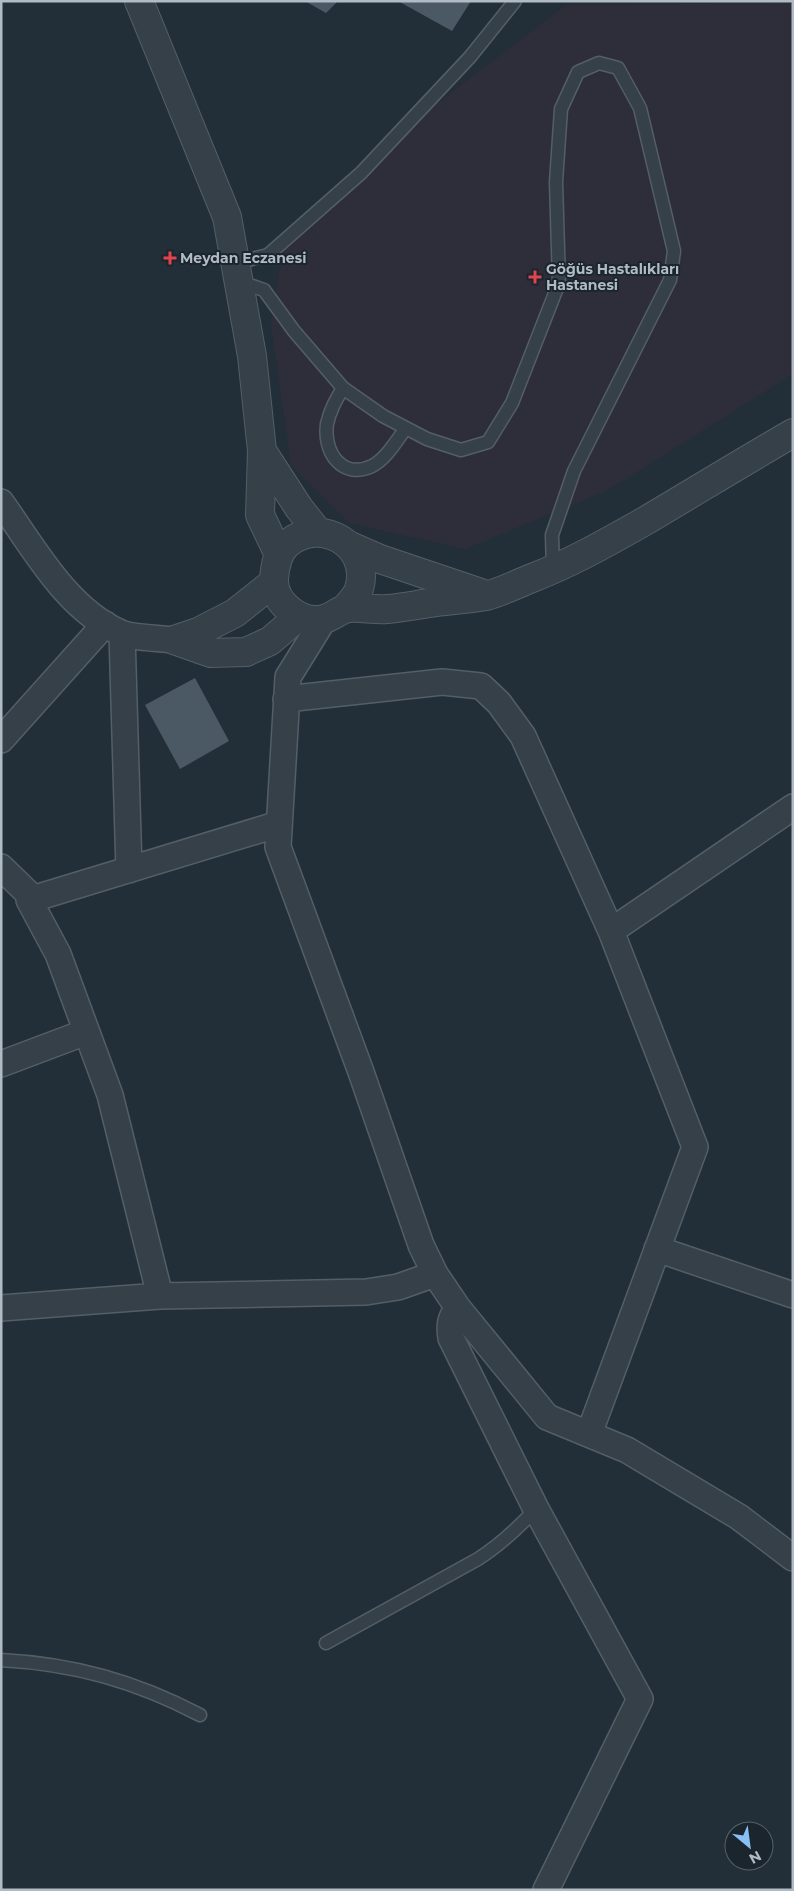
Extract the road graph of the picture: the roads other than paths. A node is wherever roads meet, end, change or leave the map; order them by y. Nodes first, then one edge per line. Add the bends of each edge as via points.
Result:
1 (139, 1) edge
2 (515, 1) edge
3 (237, 272) junction
4 (343, 388) junction
5 (406, 428) junction
6 (793, 433) edge
7 (262, 451) junction
8 (1, 502) edge
9 (318, 532) junction
10 (348, 545) junction
11 (279, 555) junction
12 (553, 570) junction
13 (274, 582) junction
14 (487, 595) junction
15 (323, 614) junction
16 (113, 629) junction
17 (174, 640) junction
18 (286, 699) junction
19 (1, 740) edge
20 (793, 807) edge
21 (279, 824) junction
22 (1, 867) edge
23 (128, 870) junction
24 (34, 899) junction
25 (611, 931) junction
26 (86, 1032) junction
27 (1, 1064) edge
28 (658, 1249) junction
29 (435, 1274) junction
30 (793, 1295) edge
31 (160, 1296) junction
32 (1, 1308) edge
33 (458, 1308) junction
34 (589, 1434) junction
35 (536, 1509) junction
36 (793, 1558) edge
37 (326, 1643) dead end
38 (1, 1660) edge
39 (200, 1715) dead end
40 (546, 1890) edge

1 - 3 street via 227,217
2 - 3 lane via 470,57 361,174 268,255
3 - 4 lane via 264,290
3 - 7 street via 252,356
4 - 5 lane
4 - 5 lane via 331,408 327,426 328,446 339,464 353,470 373,465 392,448
5 - 12 lane via 461,450 488,442 512,403 559,283 556,182 561,109 578,72 599,63 618,68 640,108 674,250 670,280 574,471 552,535
6 - 12 street via 602,545
7 - 9 street
7 - 11 street via 260,515
8 - 16 street via 55,579 85,610
9 - 10 street via 333,535
9 - 11 street via 301,535 286,545
10 - 14 street
10 - 15 street via 356,556 361,574 358,590
11 - 13 street
12 - 14 street
13 - 15 street via 281,601 290,610
13 - 17 street via 235,613
14 - 15 street
15 - 17 street via 246,652 211,653
15 - 18 street via 288,677
16 - 17 street
16 - 19 street
16 - 23 street
18 - 21 street
18 - 25 street via 442,682 481,686 499,703 523,736
20 - 25 street
21 - 23 street
21 - 29 street via 278,847 421,1245
22 - 24 street
23 - 24 street
24 - 26 street via 29,900 58,954
25 - 28 street via 695,1146
26 - 27 street
26 - 31 street via 110,1095
28 - 30 street
28 - 34 street
29 - 31 street via 398,1287 366,1292
29 - 33 street
31 - 32 street
33 - 34 street via 548,1417
33 - 35 street via 449,1326 450,1338
34 - 36 street via 627,1450 739,1516
35 - 37 lane via 499,1545 478,1559
35 - 40 street via 640,1699
38 - 39 lane via 66,1666 101,1674 168,1698

